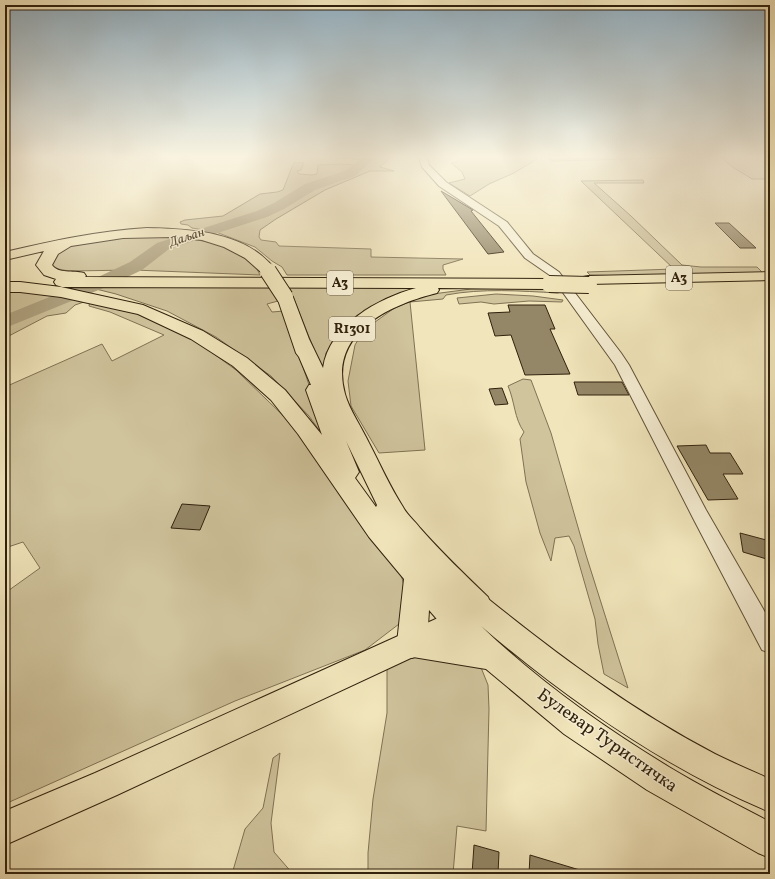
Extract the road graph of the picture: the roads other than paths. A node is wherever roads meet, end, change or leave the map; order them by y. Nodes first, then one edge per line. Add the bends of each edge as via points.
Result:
1 (463, 198) edge
2 (97, 236) junction
3 (5, 256) edge
4 (770, 276) edge
5 (5, 278) edge
6 (132, 279) junction
7 (5, 282) edge
8 (90, 283) junction
9 (588, 283) junction
10 (770, 283) edge
11 (549, 284) junction
12 (5, 287) edge
13 (387, 524) junction
14 (418, 576) junction
15 (468, 614) junction
16 (770, 642) edge
17 (412, 643) junction
18 (492, 656) junction
19 (770, 796) edge
20 (5, 828) edge
21 (770, 841) edge

1 - 16 street via 502,224 526,253 555,274 610,347
2 - 3 highway, R1301 via 69,240
2 - 8 highway, R1301 via 56,248 46,258 44,265 48,272
2 - 13 highway, R1301, bridge via 145,232 178,233 221,241 247,252 268,270 285,297 344,467
4 - 9 main road, A3
5 - 8 highway, A3
6 - 8 highway, A3
6 - 11 highway, A3
6 - 11 highway, A3 via 249,278
7 - 8 highway, A3
8 - 12 highway, R1301 via 61,292 20,286
8 - 13 highway, R1301 via 197,335 240,362 278,395
9 - 10 main road, A3
9 - 11 highway, R1301, bridge
11 - 13 highway, R1301 via 475,286 420,292 389,303 368,315 351,330 336,353 332,382 335,396
13 - 14 highway, R1301
13 - 15 highway, R1301 via 428,556
14 - 15 highway, R1301
14 - 17 highway
15 - 17 main road
15 - 18 main road, Булевар Туристичка / R1301
15 - 19 main road, Булевар Туристичка / R1301 via 519,642 575,684 630,720 704,764
17 - 18 main road
17 - 20 main road
18 - 21 main road, Булевар Туристичка / R1301 via 575,723 652,775

